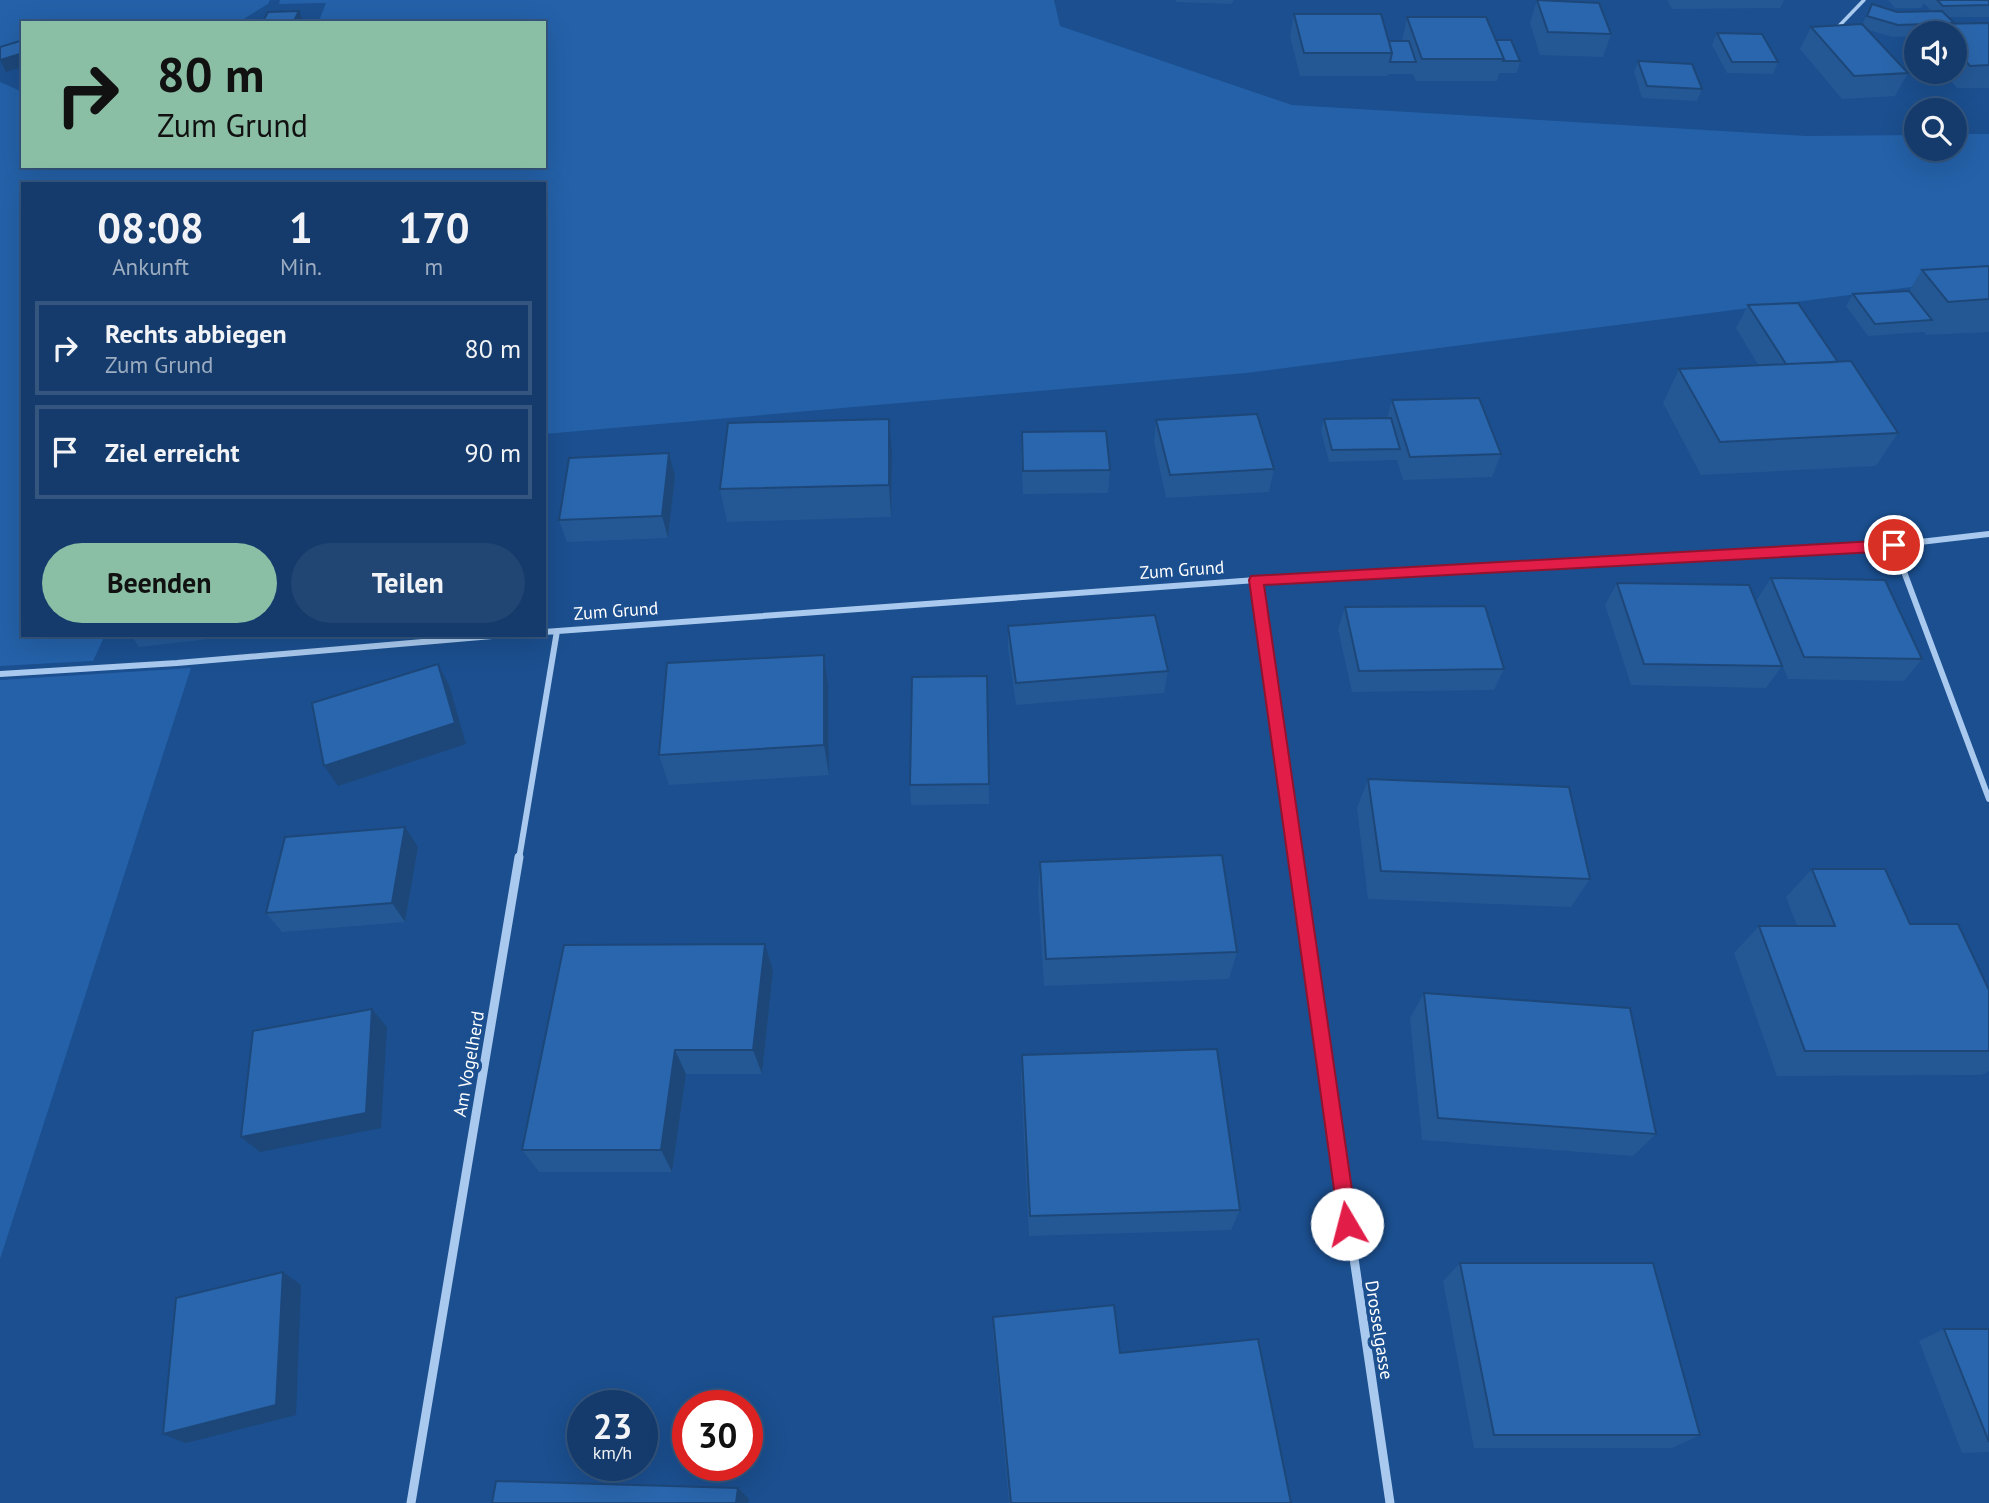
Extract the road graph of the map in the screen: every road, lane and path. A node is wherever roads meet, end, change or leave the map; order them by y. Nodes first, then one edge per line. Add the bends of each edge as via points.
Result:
1 (1864, 0) edge
2 (1839, 26) edge
3 (1989, 534) edge
4 (1894, 545) junction
5 (1256, 580) junction
6 (557, 631) junction
7 (546, 632) edge
8 (481, 637) edge
9 (0, 674) edge
10 (1989, 799) edge
11 (411, 1503) edge
12 (1390, 1503) edge

1 - 2 lane
3 - 4 street, Zum Grund
4 - 5 street, Zum Grund
4 - 10 street
5 - 6 street, Zum Grund
5 - 12 street, Drosselgasse
6 - 7 street, Zum Grund
6 - 11 street, Am Vogelherd
8 - 9 street

